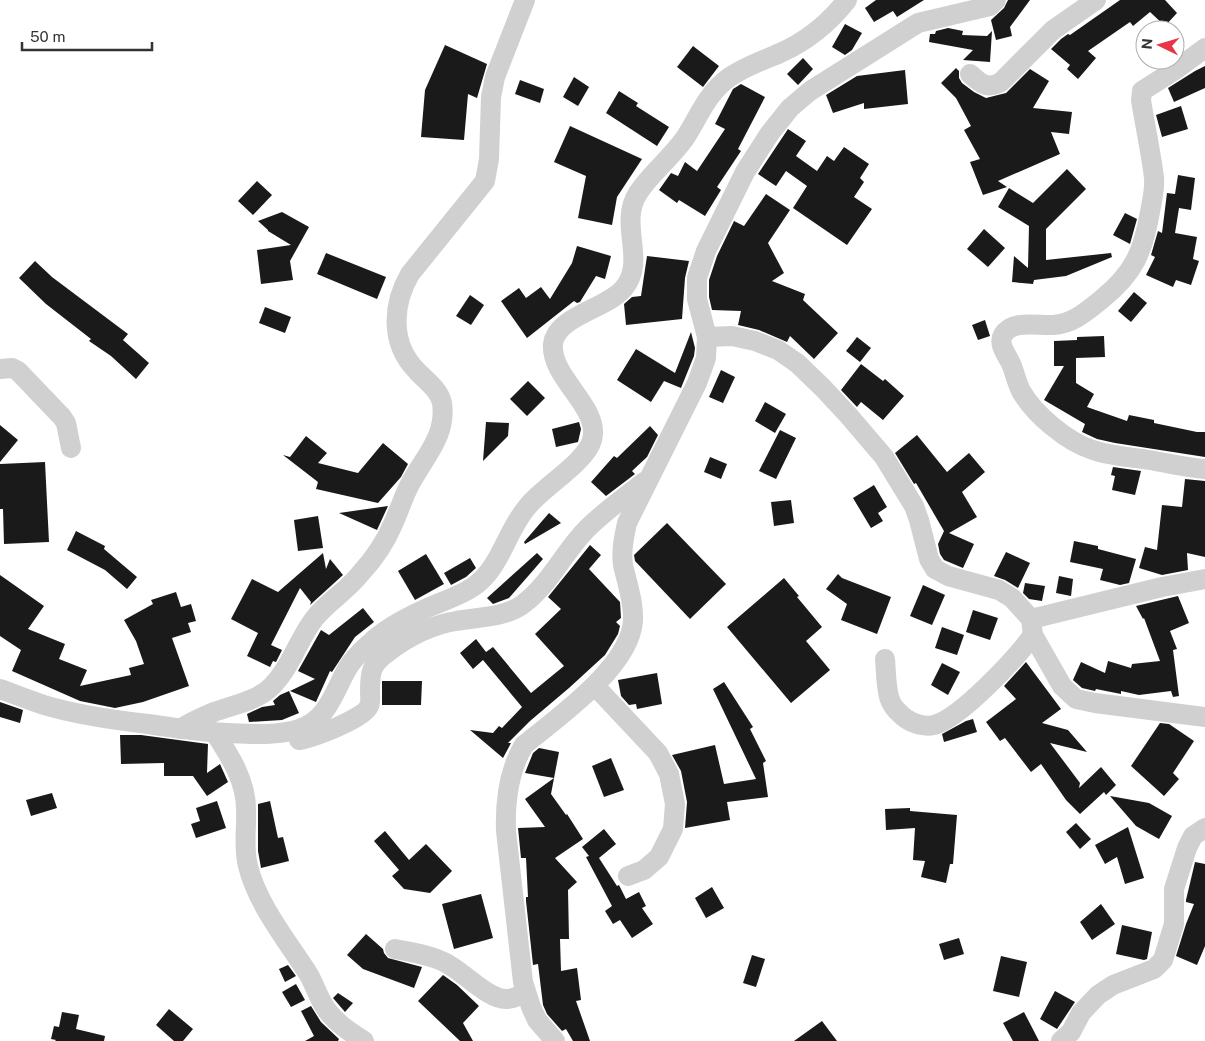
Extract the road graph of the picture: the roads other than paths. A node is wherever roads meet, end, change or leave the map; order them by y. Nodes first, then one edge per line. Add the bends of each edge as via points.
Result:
1 (524, 0) edge
2 (847, 0) edge
3 (996, 0) edge
4 (1096, 0) edge
5 (1205, 48) edge
6 (970, 74) dead end
7 (707, 337) junction
8 (0, 369) edge
9 (71, 448) dead end
10 (1205, 469) edge
11 (651, 476) junction
12 (1205, 579) edge
13 (1032, 627) junction
14 (885, 659) dead end
15 (595, 686) junction
16 (0, 689) edge
17 (1205, 717) edge
18 (180, 729) junction
19 (215, 732) junction
20 (273, 734) junction
21 (1205, 828) edge
22 (628, 876) dead end
23 (395, 949) dead end
24 (526, 993) junction
25 (364, 1041) edge
26 (555, 1041) edge
27 (1061, 1041) edge

1 - 18 street via 495,77 485,181 410,274 398,302 398,336 402,351 412,367 437,391 442,403 438,438 410,485 379,551 359,576 314,619 272,687
2 - 20 street via 828,21 801,42 737,72 724,82 699,113 685,138 636,195 629,218 633,264 625,288 615,297 570,321 555,337 553,346 554,356 566,381 586,409 593,432 588,449 529,504 483,579 464,593 423,610 374,638 355,658 323,714 308,725
3 - 7 street via 990,6 918,23 829,78 790,108 745,172 706,251 698,278 697,298
4 - 6 street via 1053,30 1001,82 988,86
5 - 10 street via 1142,90 1153,194 1143,242 1123,280 1077,318 1054,326 1022,325 1001,337 1021,391 1042,419 1071,440 1093,450
7 - 11 street via 706,358 697,383
7 - 13 street via 732,336 755,341 778,350 797,363 884,457 914,506 928,559 934,569 999,590 1012,598
8 - 9 street via 18,371 58,412 66,423
11 - 15 street via 627,524 622,545 633,621 630,638 613,666
11 - 20 street via 589,527 522,605 503,613 433,627 387,653 371,671 370,703 365,712 353,719 307,738 292,740
12 - 13 street via 1162,587
13 - 14 street via 1019,654 970,702 934,725 910,722 896,711 889,697
13 - 17 street via 1062,686 1076,699
15 - 22 street via 658,753 669,774 675,804 673,829 659,857 644,870
15 - 24 street via 524,745 508,788 505,810 511,889
16 - 18 street via 79,714
18 - 19 street
19 - 20 street
19 - 25 street via 244,788 247,864 255,889 314,983 327,1010 346,1030
21 - 27 street via 1193,836 1187,848 1174,889 1174,924 1163,960 1154,969 1113,985 1098,995
23 - 24 street via 445,962 491,995 507,999
24 - 26 street via 530,1007

